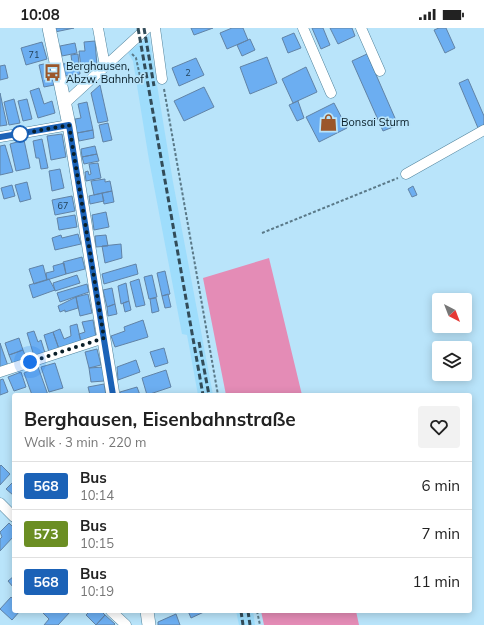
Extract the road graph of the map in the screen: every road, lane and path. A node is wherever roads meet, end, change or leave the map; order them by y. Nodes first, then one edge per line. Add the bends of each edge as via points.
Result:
1 (48, 28) edge
2 (98, 28) edge
3 (147, 28) edge
4 (155, 28) edge
5 (303, 28) edge
6 (361, 28) edge
7 (126, 47) junction
8 (105, 66) junction
9 (380, 71) dead end
10 (162, 79) joint
11 (141, 81) dead end
12 (331, 93) dead end
13 (64, 104) junction
14 (69, 125) junction
15 (484, 130) edge
16 (0, 137) edge
17 (406, 174) joint
18 (262, 233) dead end
19 (104, 338) junction
20 (0, 372) edge
21 (113, 393) edge
22 (218, 393) edge
23 (0, 503) edge
24 (12, 515) edge
25 (113, 613) edge
26 (147, 613) edge
27 (257, 613) edge
28 (126, 625) edge
29 (149, 625) edge
30 (260, 625) edge

1 - 13 main road
2 - 8 street
3 - 7 street
4 - 10 street
5 - 12 street
6 - 9 street
7 - 8 street
7 - 11 path via 136,58
8 - 13 street
10 - 22 path
13 - 14 main road
14 - 16 street
14 - 19 main road
15 - 17 street
17 - 18 path
19 - 20 street
19 - 21 main road
23 - 24 street
25 - 28 street
26 - 29 main road
27 - 30 path

